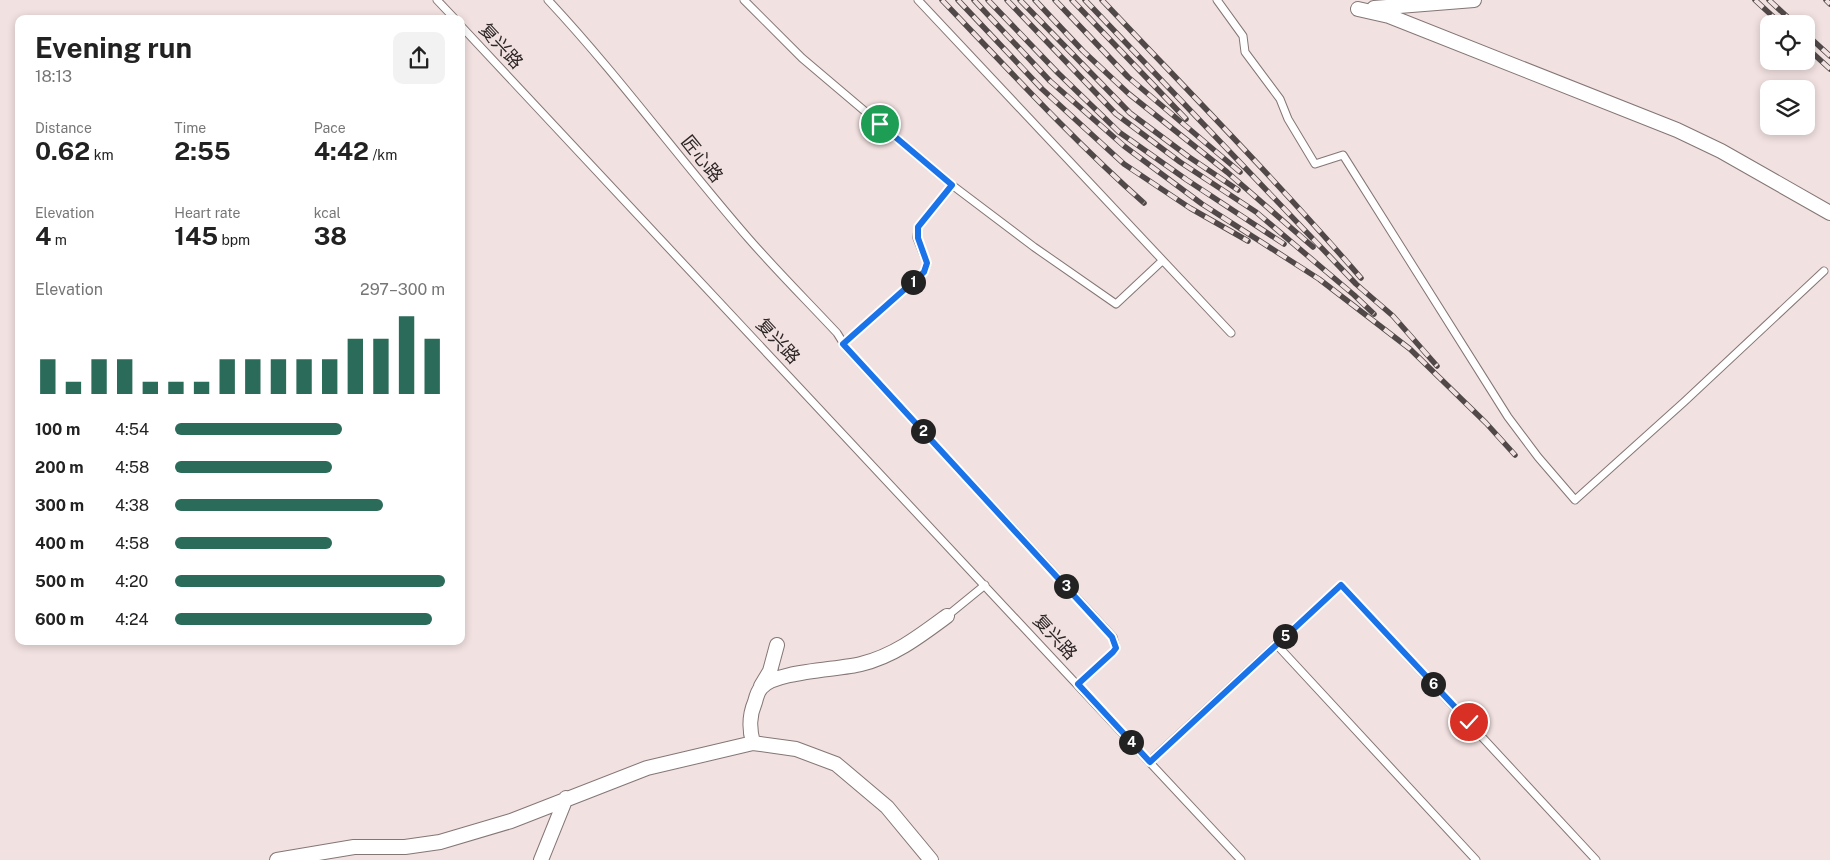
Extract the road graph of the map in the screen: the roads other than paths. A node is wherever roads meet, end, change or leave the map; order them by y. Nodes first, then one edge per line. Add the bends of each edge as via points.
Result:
1 (437, 0) edge
2 (548, 0) edge
3 (744, 0) edge
4 (918, 0) edge
5 (1217, 0) edge
6 (1474, 0) edge
7 (1354, 5) edge
8 (451, 15) edge
9 (465, 30) edge
10 (952, 185) junction
11 (1830, 213) edge
12 (1162, 261) junction
13 (1824, 271) dead end
14 (1231, 333) dead end
15 (843, 344) junction
16 (985, 585) junction
17 (947, 616) joint
18 (1276, 644) junction
19 (776, 645) dead end
20 (1078, 684) junction
21 (761, 687) junction
22 (753, 743) junction
23 (1150, 762) junction
24 (566, 798) junction
25 (277, 860) edge
26 (541, 860) edge
27 (931, 860) edge
28 (1241, 860) edge
29 (1476, 860) edge
30 (1596, 860) edge

1 - 8 lane, 复兴路
2 - 15 lane, 匠心路 via 631,94 749,240 837,333
3 - 10 lane via 802,58
4 - 12 lane
5 - 13 lane via 1244,36 1245,52 1280,99 1315,164 1343,155 1508,417 1575,500
6 - 7 street
7 - 11 street via 1677,130 1721,151
9 - 16 lane, 复兴路
10 - 12 lane via 1116,304
10 - 15 lane via 918,227 918,238 927,263 924,272
12 - 14 lane
15 - 20 lane, 匠心路 via 1112,637 1116,648
16 - 17 lane
16 - 20 lane, 复兴路
17 - 21 street via 890,654 860,665 781,677
18 - 23 lane
18 - 29 lane
18 - 30 lane via 1341,585
19 - 21 street via 770,671
20 - 23 lane, 复兴路
21 - 22 street via 752,708 749,727
22 - 24 street via 647,768
22 - 27 street via 796,749 836,764 887,807
23 - 28 lane, 复兴路
24 - 25 street via 511,821 440,842 405,847 354,847
24 - 26 street

